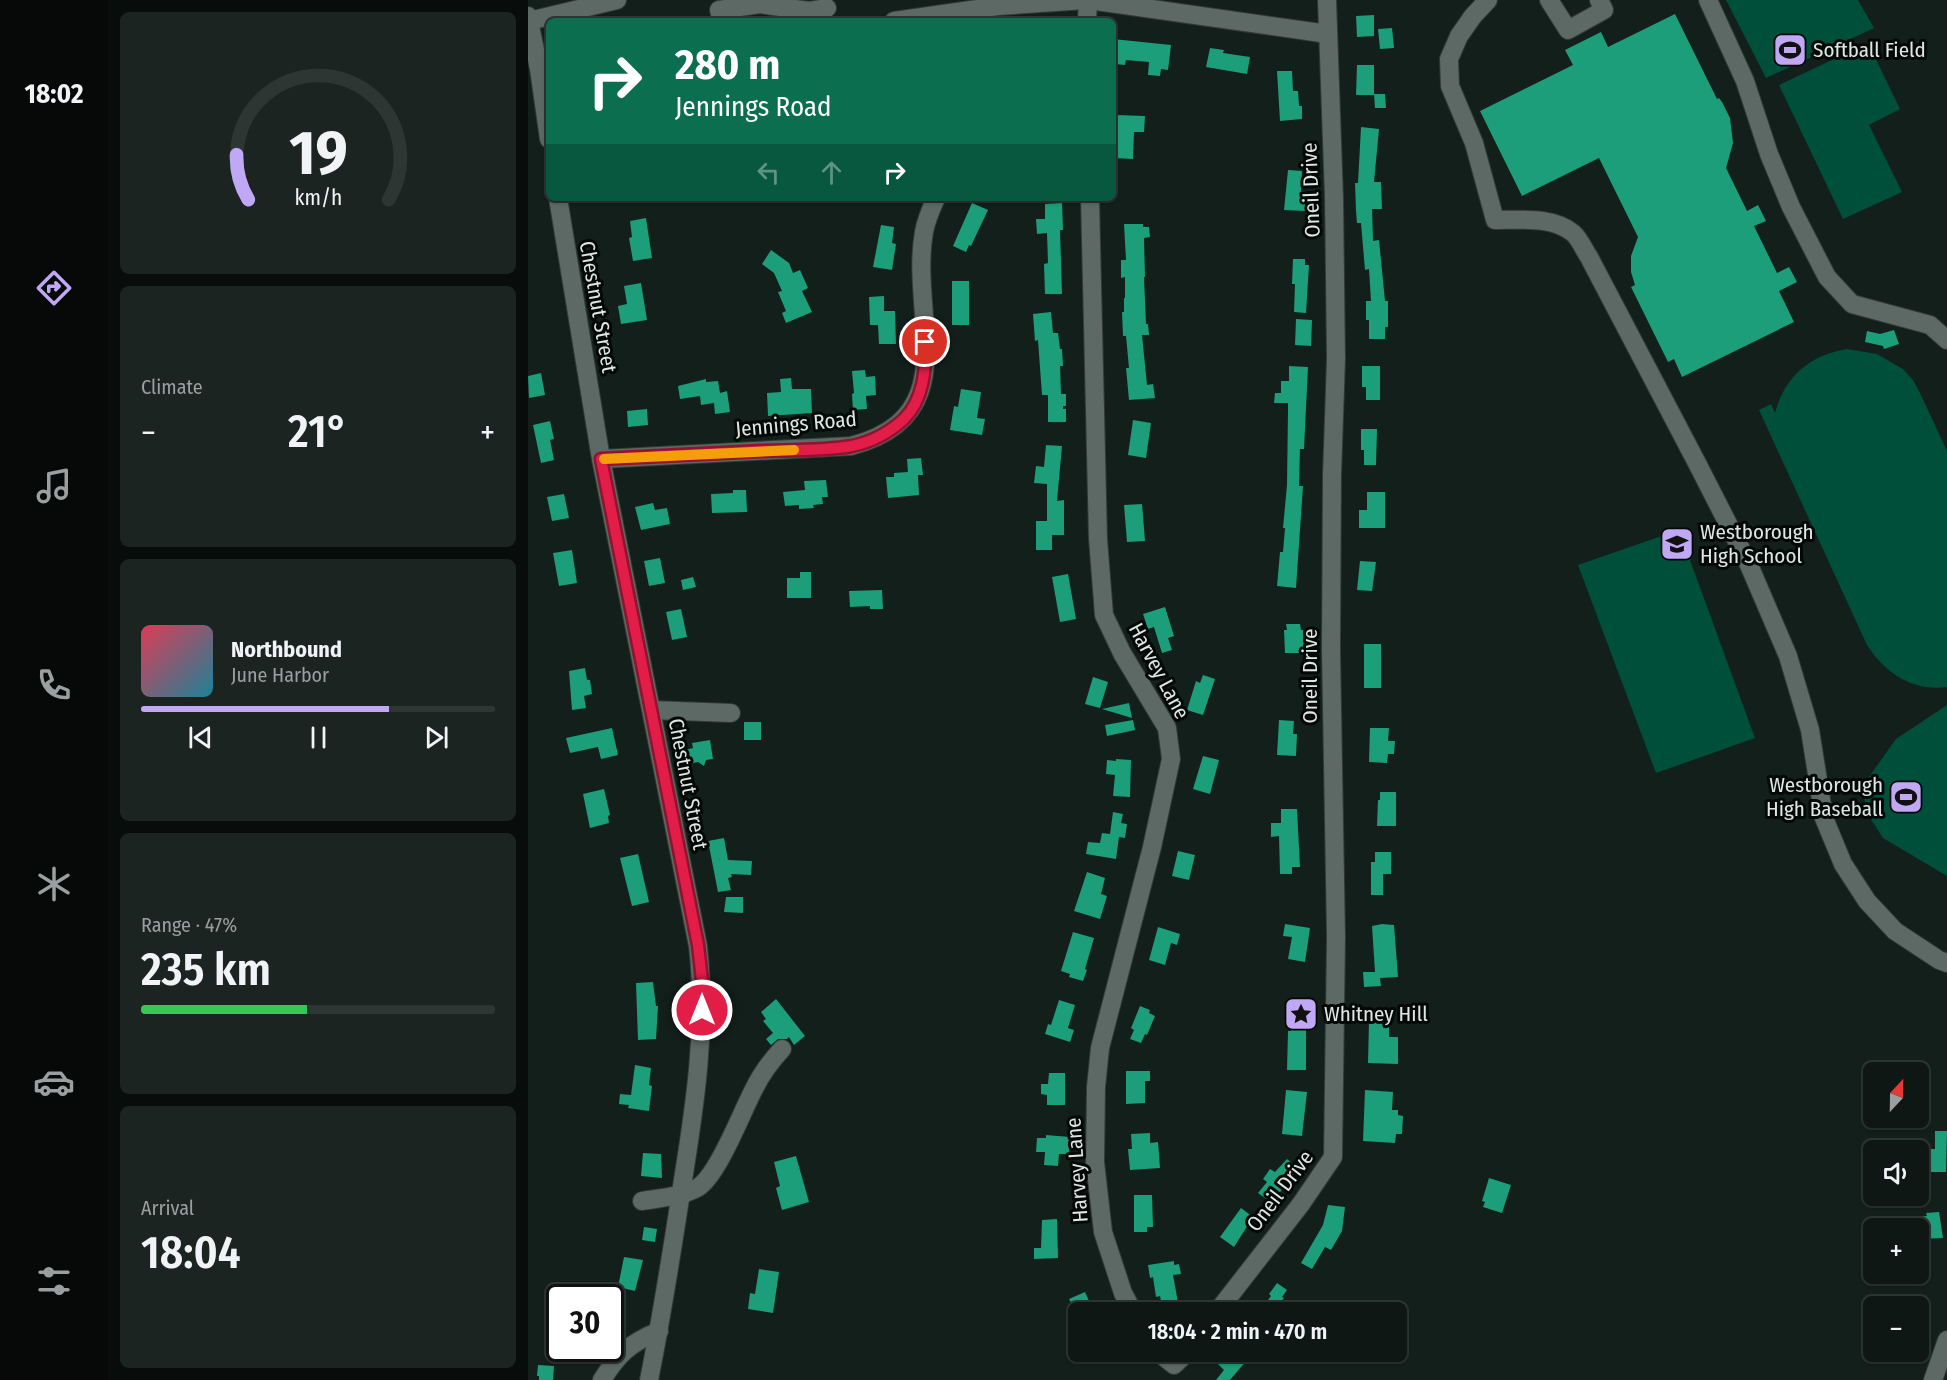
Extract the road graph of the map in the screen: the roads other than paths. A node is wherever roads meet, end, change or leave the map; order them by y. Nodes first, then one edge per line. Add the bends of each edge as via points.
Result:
1 (617, 0) edge
2 (1087, 0) edge
3 (1327, 0) edge
4 (1488, 0) edge
5 (1549, 0) edge
6 (1599, 0) edge
7 (1708, 0) edge
8 (792, 4) edge
9 (830, 10) edge
10 (762, 13) edge
11 (528, 18) edge
12 (721, 18) edge
13 (915, 18) edge
14 (1087, 18) edge
15 (1328, 34) junction
16 (546, 118) edge
17 (558, 201) edge
18 (934, 201) edge
19 (1090, 201) edge
20 (1947, 340) edge
21 (601, 459) junction
22 (652, 710) junction
23 (731, 713) dead end
24 (1947, 963) edge
25 (782, 1049) dead end
26 (681, 1194) junction
27 (642, 1201) dead end
28 (1128, 1302) edge
29 (1224, 1302) edge
30 (658, 1331) junction
31 (1947, 1340) edge
32 (602, 1380) edge
33 (649, 1380) edge
34 (1933, 1380) edge

1 - 11 street
2 - 13 street via 998,6
2 - 14 street
2 - 15 street
3 - 15 street, Oneil Drive
4 - 24 street via 1473,16 1449,59 1450,86 1474,143 1495,219 1555,223 1574,234 1589,257 1749,565 1788,656 1810,730 1824,818 1843,864 1867,901 1895,931
5 - 6 street via 1568,30 1604,10
7 - 20 street via 1745,81 1791,207 1827,277 1852,304 1930,325
8 - 9 street via 809,11
8 - 10 street
10 - 12 street via 719,10
11 - 16 street
15 - 29 street, Oneil Drive via 1336,358 1331,650 1336,937 1333,1157
17 - 21 street, Chestnut Street
18 - 21 street, Jennings Road via 923,236 923,382 912,409 894,427 851,446
19 - 28 street, Harvey Lane via 1098,538 1104,615 1167,728 1171,759 1100,1048 1096,1087 1095,1162 1103,1232
21 - 22 street, Chestnut Street
22 - 23 street
22 - 26 street, Chestnut Street via 702,980 698,1070
25 - 26 street via 757,1082 710,1174 699,1187
26 - 27 street
26 - 30 street, Chestnut Street
30 - 32 street via 625,1348
30 - 33 street, Chestnut Street
31 - 34 street

